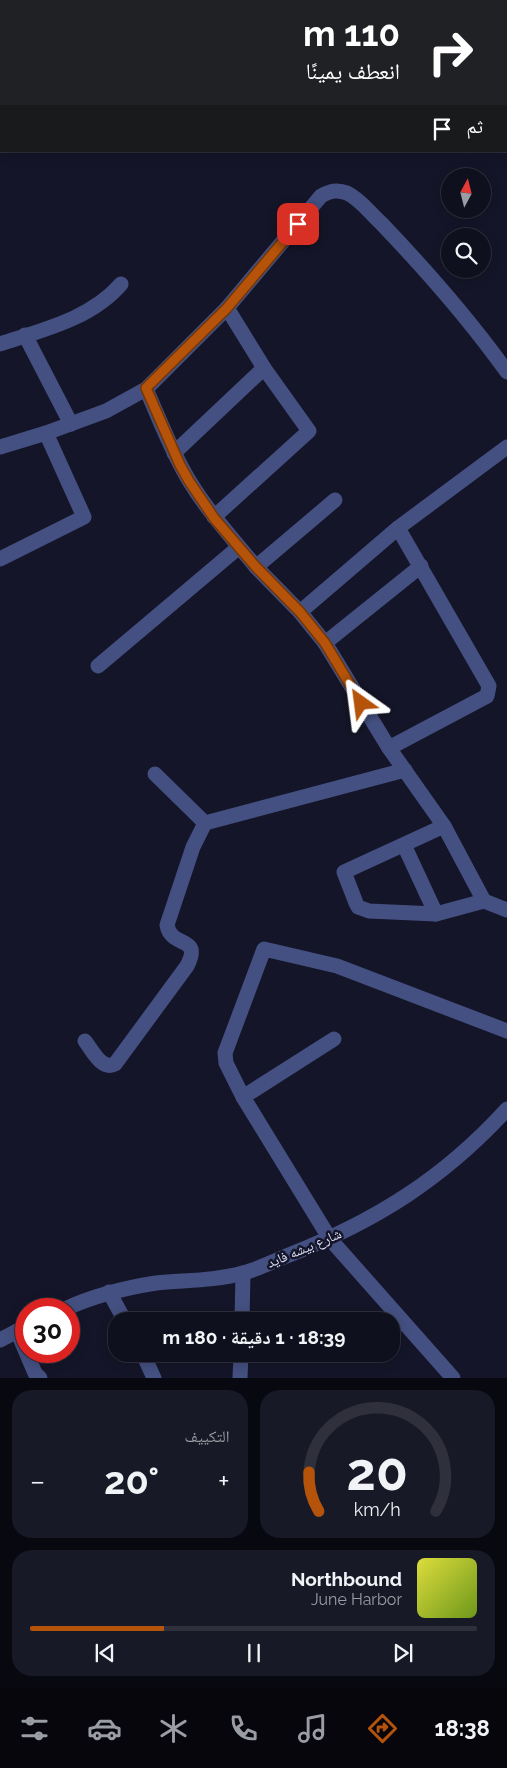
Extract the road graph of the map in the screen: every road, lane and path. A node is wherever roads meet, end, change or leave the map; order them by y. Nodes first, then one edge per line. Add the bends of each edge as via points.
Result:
1 (121, 284) dead end
2 (227, 308) junction
3 (25, 335) junction
4 (0, 344) edge
5 (264, 368) junction
6 (507, 372) edge
7 (146, 388) junction
8 (71, 424) junction
9 (46, 433) junction
10 (0, 447) edge
11 (507, 447) edge
12 (174, 452) junction
13 (336, 500) dead end
14 (214, 518) junction
15 (398, 528) junction
16 (239, 547) junction
17 (0, 558) edge
18 (421, 566) junction
19 (256, 567) junction
20 (300, 612) junction
21 (325, 643) junction
22 (98, 666) dead end
23 (389, 748) junction
24 (405, 770) junction
25 (155, 774) dead end
26 (205, 823) junction
27 (444, 826) junction
28 (404, 845) junction
29 (484, 901) junction
30 (507, 910) edge
31 (436, 914) junction
32 (507, 1030) edge
33 (334, 1039) dead end
34 (86, 1040) dead end
35 (243, 1096) junction
36 (507, 1109) edge
37 (330, 1239) junction
38 (243, 1273) junction
39 (108, 1292) junction
40 (80, 1303) edge
41 (120, 1312) edge
42 (242, 1312) edge
43 (15, 1332) edge
44 (0, 1340) edge
45 (147, 1362) edge
46 (241, 1362) edge
47 (31, 1363) edge
48 (35, 1376) edge
49 (154, 1378) edge
50 (240, 1378) edge
51 (453, 1378) edge

1 - 3 street via 94,307
2 - 5 street
2 - 6 street via 322,196 338,190 355,197 396,239 438,285
2 - 7 street
3 - 4 street
3 - 8 street
5 - 12 street
5 - 14 street via 309,431
7 - 8 street via 106,410
7 - 12 street
8 - 9 street
9 - 10 street
9 - 17 street via 84,517
11 - 15 street
12 - 14 street
13 - 19 street
14 - 16 street
15 - 18 street
15 - 20 street
16 - 19 street
16 - 22 street
18 - 21 street
18 - 23 street via 489,686 489,692 487,696
19 - 20 street
20 - 21 street
21 - 23 street
23 - 24 street
24 - 26 street
24 - 27 street
25 - 26 street
26 - 34 street via 167,925 171,936 192,951 187,966 115,1064 108,1066 103,1063
27 - 28 street
27 - 29 street
28 - 31 street
28 - 31 street via 344,872 356,903 369,911
29 - 30 street
29 - 31 street
32 - 35 street via 337,966 264,949 225,1054 226,1063
33 - 35 street
35 - 37 street
36 - 37 street, شارع بيشه فايد via 458,1158 426,1183
37 - 38 street, شارع بيشه فايد
37 - 51 street
38 - 39 street, شارع بيشه فايد
38 - 42 street
39 - 40 street, شارع بيشه فايد
39 - 41 street
43 - 44 street
45 - 49 street
46 - 50 street
47 - 48 street

